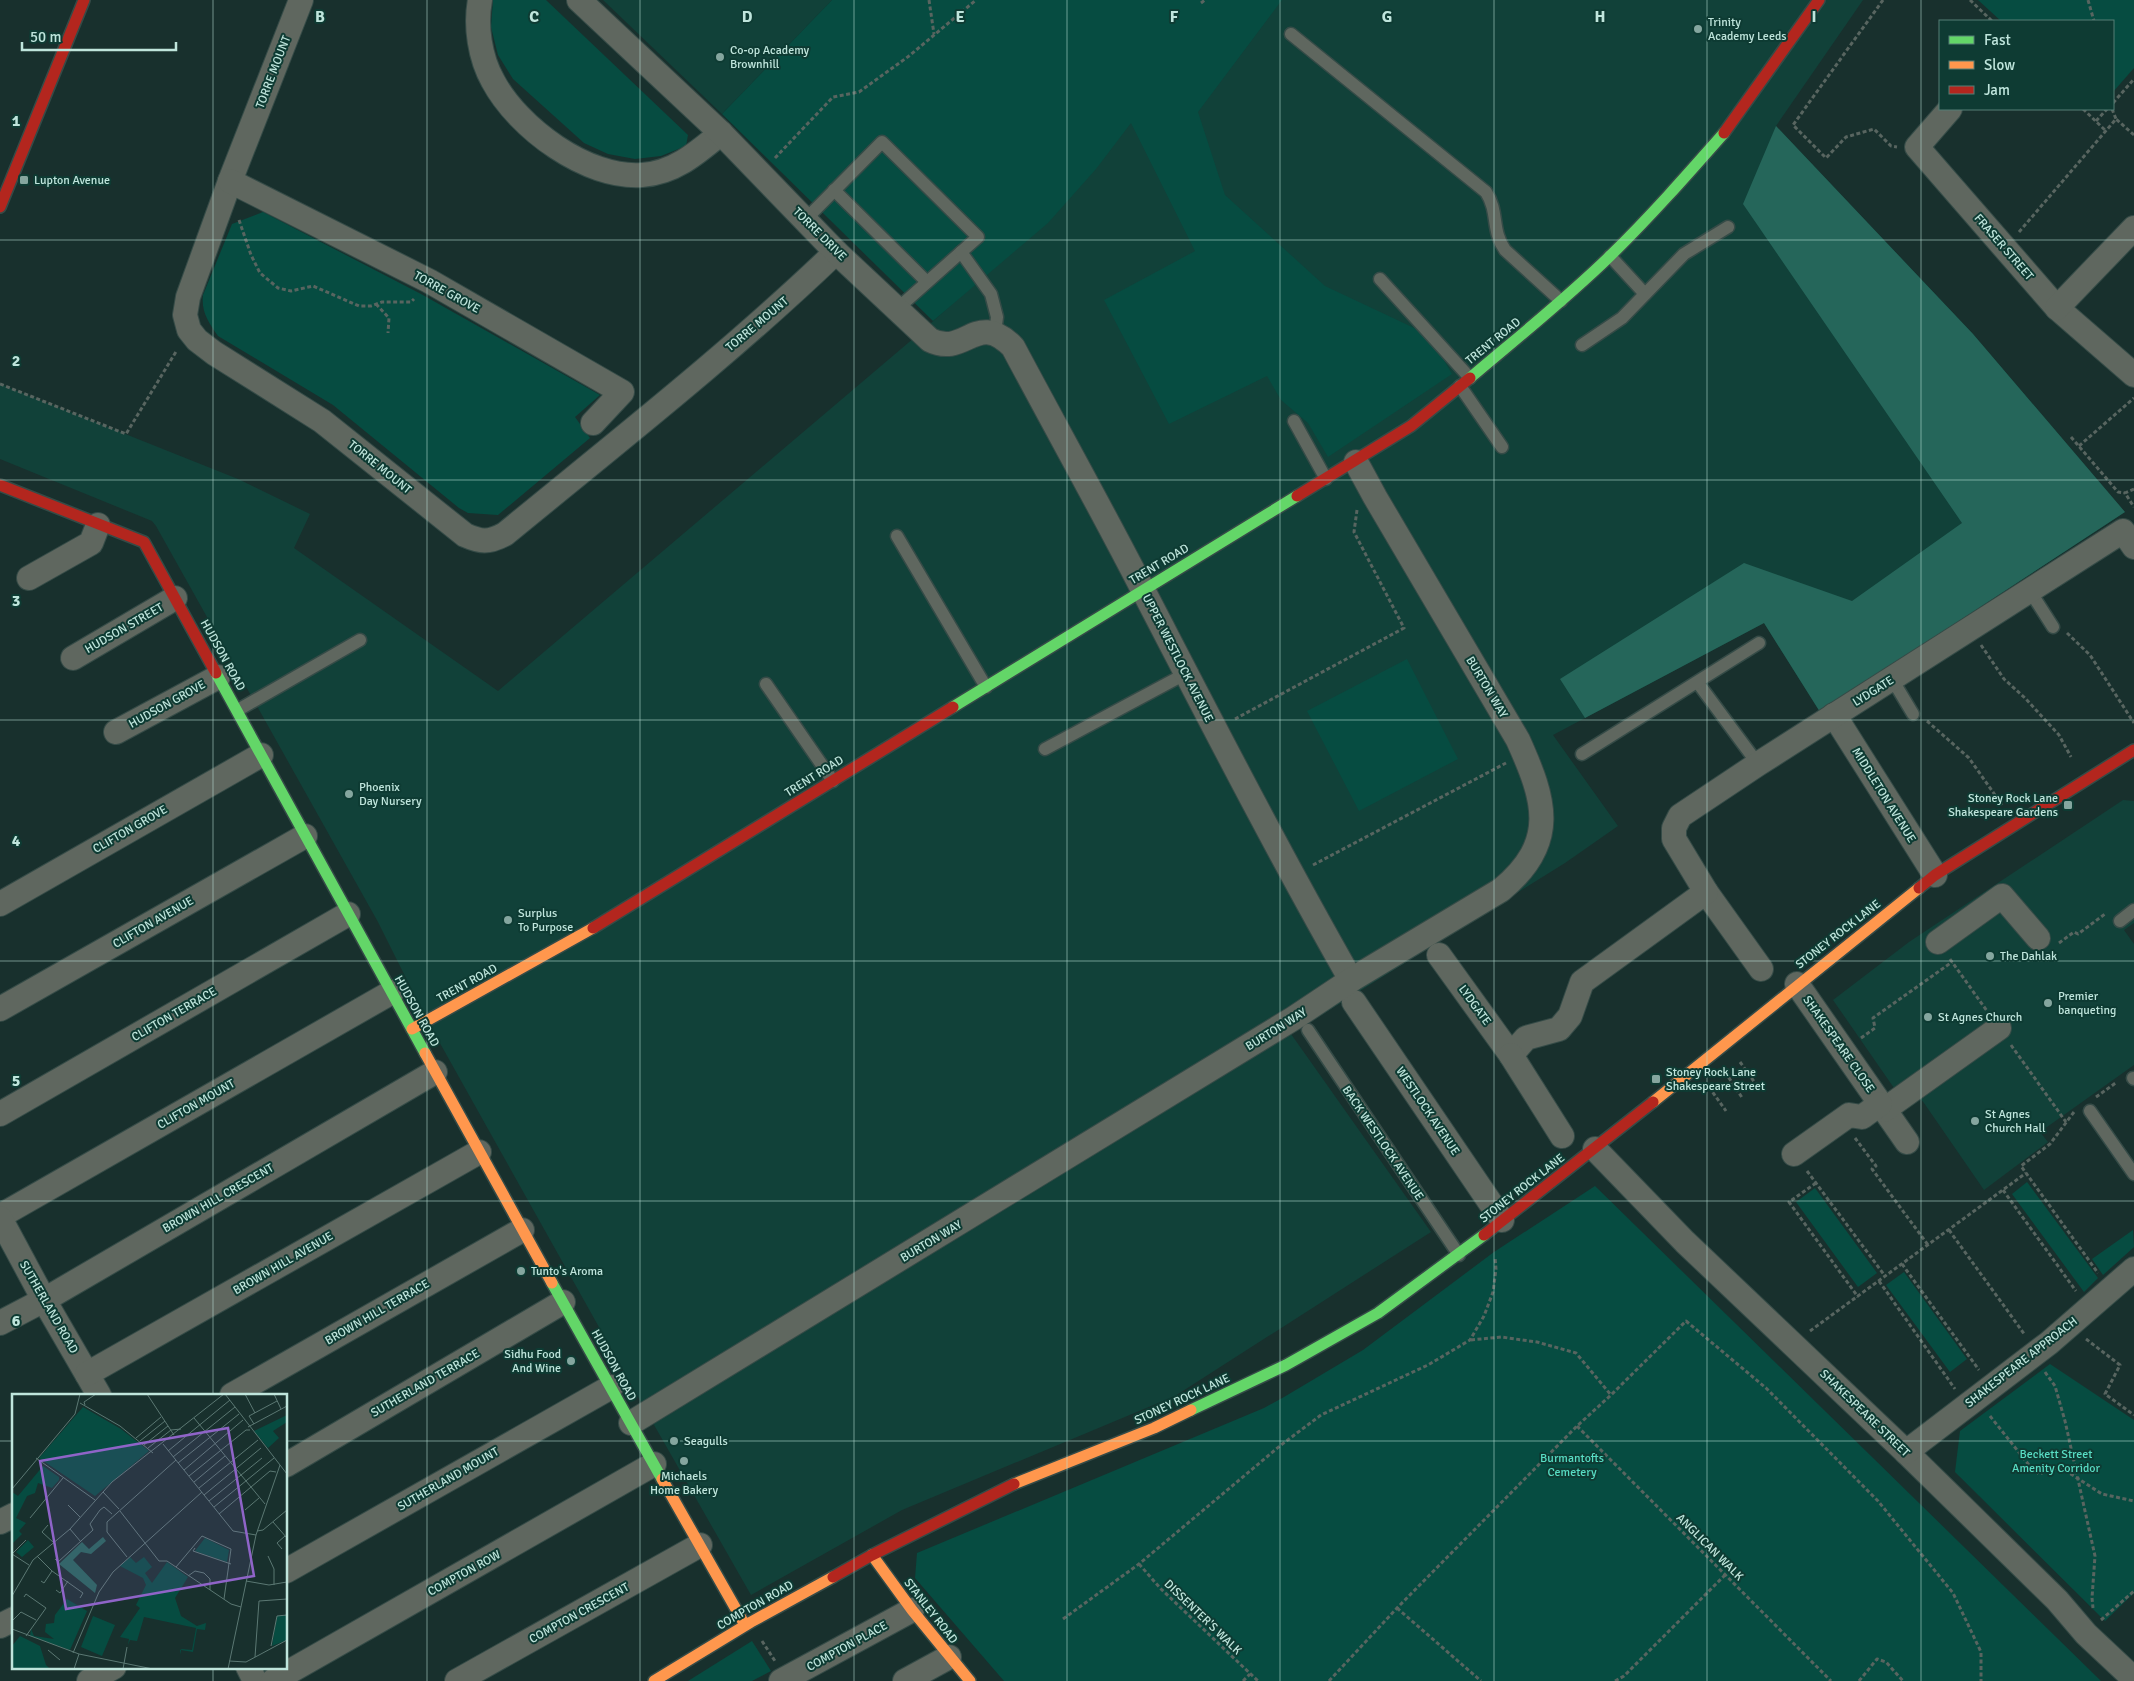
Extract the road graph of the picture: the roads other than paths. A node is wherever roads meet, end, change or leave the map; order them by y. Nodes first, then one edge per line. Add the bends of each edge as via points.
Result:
1 (84, 0) edge
2 (301, 0) edge
3 (480, 0) edge
4 (579, 0) edge
5 (1819, 0) edge
6 (1291, 34) dead end
7 (1949, 110) edge
8 (721, 133) junction
9 (230, 181) junction
10 (834, 190) junction
11 (0, 207) edge
12 (806, 219) junction
13 (1728, 227) dead end
14 (2134, 228) edge
15 (836, 252) junction
16 (961, 252) junction
17 (1610, 256) junction
18 (1380, 279) dead end
19 (927, 282) junction
20 (1645, 294) junction
21 (1561, 301) junction
22 (2057, 308) junction
23 (897, 309) junction
24 (995, 333) junction
25 (1582, 345) dead end
26 (2134, 375) edge
27 (1465, 382) junction
28 (1294, 421) dead end
29 (593, 423) dead end
30 (1502, 447) dead end
31 (1356, 462) junction
32 (1326, 479) junction
33 (0, 485) edge
34 (98, 524) junction
35 (897, 536) dead end
36 (2134, 547) edge
37 (29, 578) dead end
38 (1143, 590) junction
39 (2030, 591) junction
40 (175, 598) junction
41 (2053, 627) road end
42 (360, 640) dead end
43 (1760, 643) dead end
44 (73, 658) dead end
45 (1185, 674) junction
46 (218, 677) junction
47 (1892, 679) junction
48 (1698, 683) junction
49 (766, 684) dead end
50 (986, 687) junction
51 (238, 710) junction
52 (1913, 714) road end
53 (1834, 715) junction
54 (116, 732) dead end
55 (1045, 749) dead end
56 (2134, 750) edge
57 (1582, 754) dead end
58 (261, 755) junction
59 (1758, 764) junction
60 (833, 781) junction
61 (306, 836) junction
62 (1935, 874) junction
63 (1706, 892) junction
64 (0, 904) edge
65 (348, 914) junction
66 (2038, 938) road end
67 (1938, 942) dead end
68 (1439, 955) dead end
69 (1761, 969) dead end
70 (1797, 984) junction
71 (1353, 991) junction
72 (392, 992) junction
73 (0, 1009) edge
74 (1999, 1028) dead end
75 (412, 1029) junction
76 (1308, 1030) dead end
77 (1511, 1055) junction
78 (435, 1072) junction
79 (2087, 1106) road end
80 (1882, 1107) junction
81 (0, 1114) edge
82 (1562, 1136) dead end
83 (1907, 1142) dead end
84 (1595, 1149) junction
85 (479, 1152) junction
86 (1794, 1154) road end
87 (2134, 1174) edge
88 (0, 1217) edge
89 (1502, 1220) junction
90 (522, 1230) junction
91 (1459, 1255) junction
92 (2134, 1270) edge
93 (44, 1300) junction
94 (563, 1302) junction
95 (0, 1323) edge
96 (87, 1374) junction
97 (611, 1387) junction
98 (98, 1394) edge
99 (234, 1394) edge
100 (631, 1423) junction
101 (1906, 1452) junction
102 (288, 1464) edge
103 (654, 1464) junction
104 (12, 1516) edge
105 (0, 1522) edge
106 (700, 1544) junction
107 (872, 1555) junction
108 (288, 1570) edge
109 (912, 1610) junction
110 (12, 1620) edge
111 (745, 1625) junction
112 (0, 1626) edge
113 (949, 1657) junction
114 (112, 1668) edge
115 (248, 1668) edge
116 (779, 1673) edge
117 (2134, 1679) edge
118 (89, 1681) edge
119 (255, 1681) edge
120 (273, 1681) edge
121 (457, 1681) edge
122 (654, 1681) edge
123 (905, 1681) edge
124 (970, 1681) edge

1 - 11 street
2 - 9 street, TORRE MOUNT
3 - 8 street via 482,57 493,82 521,117 570,156 614,174 642,175 669,169 693,156
4 - 8 street, TORRE DRIVE
5 - 17 street, TRENT ROAD via 1732,124
6 - 21 lane via 1486,192 1493,203 1499,242
7 - 22 street, FRASER STREET via 1917,147
8 - 12 street, TORRE DRIVE
9 - 15 street, TORRE MOUNT via 188,297 186,315 189,330 214,354 322,421 464,535 479,541 494,540 520,522 790,296
9 - 29 street, TORRE GROVE via 429,281 622,392
10 - 12 lane
10 - 16 lane via 882,142 978,237
10 - 19 lane
12 - 15 street, TORRE DRIVE
13 - 20 lane via 1684,254
14 - 22 street
15 - 23 street, TORRE DRIVE
16 - 19 lane
16 - 24 lane via 991,294 997,317
17 - 20 lane
17 - 21 street, TRENT ROAD
18 - 27 lane
19 - 23 lane
20 - 25 lane via 1622,318
21 - 27 street, TRENT ROAD
22 - 26 street, FRASER STREET
23 - 24 street, TORRE DRIVE via 921,332 940,344 952,345 977,332
24 - 38 street, UPPER WESTLOCK AVENUE via 1003,336 1013,347
27 - 30 lane
27 - 31 street, TRENT ROAD via 1412,426
28 - 32 lane
31 - 32 street, TRENT ROAD
31 - 71 street, BURTON WAY via 1518,740 1540,799 1542,833 1515,879
32 - 38 street, TRENT ROAD
33 - 34 street, HUDSON ROAD
34 - 37 street via 91,543
34 - 40 street, HUDSON ROAD via 144,542
35 - 50 lane
36 - 39 street, LYDGATE via 2123,531
38 - 45 street, UPPER WESTLOCK AVENUE
38 - 50 street, TRENT ROAD
39 - 41 lane
39 - 47 street, LYDGATE
40 - 44 street, HUDSON STREET
40 - 46 street, HUDSON ROAD
42 - 51 lane
43 - 48 lane
45 - 55 lane
45 - 71 street, UPPER WESTLOCK AVENUE
46 - 51 street, HUDSON ROAD
46 - 54 street, HUDSON GROVE
47 - 52 lane
47 - 53 street, LYDGATE
48 - 57 lane
48 - 59 lane
49 - 60 lane
50 - 60 street, TRENT ROAD
51 - 58 street, HUDSON ROAD
53 - 59 street, LYDGATE
53 - 62 street, MIDDLETON AVENUE
56 - 62 street, STONEY ROCK LANE
58 - 61 street, HUDSON ROAD
58 - 64 street, CLIFTON GROVE
59 - 63 street, LYDGATE via 1680,816 1674,828 1674,839
60 - 75 street, TRENT ROAD via 584,934
61 - 65 street, HUDSON ROAD
61 - 73 street, CLIFTON AVENUE
62 - 70 street, STONEY ROCK LANE
63 - 69 street, LYDGATE
63 - 77 street via 1582,982 1570,1016 1559,1029 1526,1038
65 - 72 street, HUDSON ROAD
65 - 81 street, CLIFTON TERRACE
66 - 67 street via 2002,896
68 - 77 street, LYDGATE
70 - 80 street, SHAKESPEARE CLOSE
70 - 84 street, STONEY ROCK LANE
71 - 89 street, WESTLOCK AVENUE
71 - 100 street, BURTON WAY via 1277,1029
72 - 75 street, HUDSON ROAD
72 - 88 street, CLIFTON MOUNT
74 - 80 street
75 - 78 street, HUDSON ROAD
76 - 91 lane, BACK WESTLOCK AVENUE
77 - 82 street, LYDGATE
78 - 85 street, HUDSON ROAD
78 - 93 street, BROWN HILL CRESCENT
79 - 87 lane
80 - 83 street, SHAKESPEARE CLOSE
80 - 86 street, SHAKESPEARE CLOSE via 1862,1117 1849,1115
84 - 89 street, STONEY ROCK LANE
84 - 101 street, SHAKESPEARE STREET via 1685,1242
85 - 90 street, HUDSON ROAD
85 - 96 street, BROWN HILL AVENUE
88 - 93 street, SUTHERLAND ROAD
89 - 91 street, STONEY ROCK LANE
90 - 94 street, HUDSON ROAD
90 - 99 street, BROWN HILL TERRACE
91 - 107 street, STONEY ROCK LANE via 1378,1313 1286,1365 1154,1428 1029,1477
92 - 101 street, SHAKESPEARE APPROACH via 2049,1343
93 - 95 street, BROWN HILL CRESCENT
93 - 96 street, SUTHERLAND ROAD
94 - 97 street, HUDSON ROAD
94 - 102 street, SUTHERLAND TERRACE
96 - 98 street, SUTHERLAND ROAD
97 - 100 street, HUDSON ROAD
97 - 108 street, SUTHERLAND MOUNT
100 - 103 street, HUDSON ROAD
101 - 117 street, SHAKESPEARE STREET
103 - 106 street, HUDSON ROAD
103 - 120 street, COMPTON ROW
104 - 105 street
106 - 111 street, HUDSON ROAD
106 - 121 street, COMPTON CRESCENT
107 - 109 street, STANLEY ROAD
107 - 111 street, COMPTON ROAD
109 - 113 street, STANLEY ROAD
109 - 116 street, COMPTON PLACE
110 - 112 street
111 - 122 street, COMPTON ROAD
113 - 123 street
113 - 124 street, STANLEY ROAD
114 - 118 street
115 - 119 street

